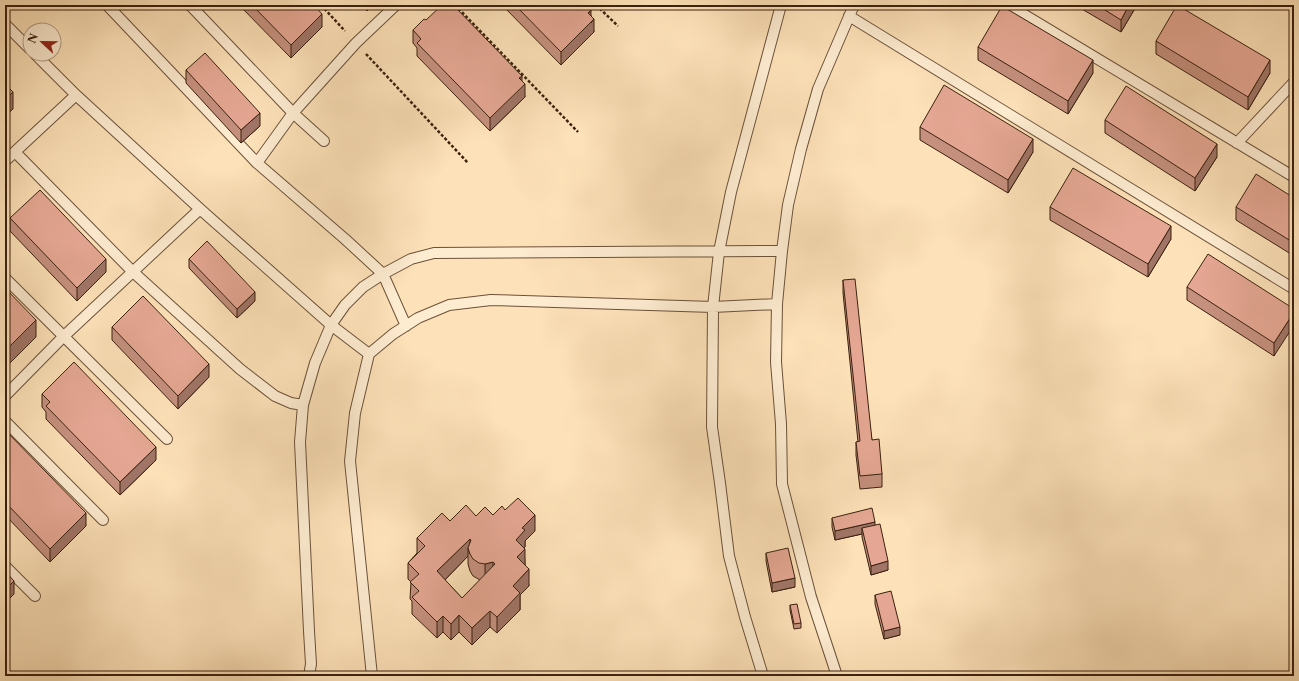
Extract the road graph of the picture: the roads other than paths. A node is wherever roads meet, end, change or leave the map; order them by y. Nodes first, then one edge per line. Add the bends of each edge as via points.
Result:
1 (107, 5) edge
2 (190, 5) edge
3 (396, 5) edge
4 (781, 5) edge
5 (854, 5) edge
6 (1008, 5) edge
7 (849, 16) junction
8 (5, 24) edge
9 (22, 41) edge
10 (43, 62) edge
11 (1294, 82) edge
12 (76, 95) junction
13 (293, 113) junction
14 (324, 141) dead end
15 (1237, 143) junction
16 (15, 152) junction
17 (5, 161) edge
18 (257, 163) junction
19 (1294, 177) edge
20 (200, 209) junction
21 (782, 251) junction
22 (719, 252) junction
23 (132, 271) junction
24 (383, 274) junction
25 (5, 278) edge
26 (1294, 289) edge
27 (777, 304) junction
28 (713, 307) junction
29 (331, 325) junction
30 (406, 326) junction
31 (63, 337) junction
32 (369, 354) junction
33 (5, 396) edge
34 (302, 405) junction
35 (5, 421) edge
36 (167, 439) dead end
37 (103, 520) dead end
38 (5, 566) edge
39 (35, 596) dead end
40 (309, 676) edge
41 (372, 676) edge
42 (763, 676) edge
43 (837, 676) edge

1 - 18 lane
2 - 13 lane
3 - 13 lane via 356,43
4 - 22 lane via 733,185
5 - 7 lane
6 - 15 lane
7 - 21 lane via 818,89 788,205
7 - 26 lane
8 - 9 lane
10 - 12 lane
11 - 15 lane
12 - 16 lane
12 - 20 lane
13 - 14 lane
13 - 18 lane
15 - 19 lane
16 - 17 lane
16 - 23 lane
18 - 24 lane
20 - 23 lane
20 - 29 lane
21 - 22 lane
21 - 27 lane
22 - 24 lane via 434,253 411,259
22 - 28 lane
23 - 31 lane
23 - 34 lane via 261,386 275,396
24 - 29 lane via 345,305
24 - 30 lane
25 - 31 lane
27 - 28 lane
27 - 43 lane via 776,362 782,484 811,597
28 - 30 lane via 491,300 449,305
28 - 42 lane via 712,427 729,556
29 - 32 lane
29 - 34 lane via 315,363
30 - 32 lane
31 - 33 lane
31 - 36 lane
32 - 41 lane via 355,413 350,461
34 - 40 lane via 300,442 311,664
35 - 37 lane
38 - 39 lane

